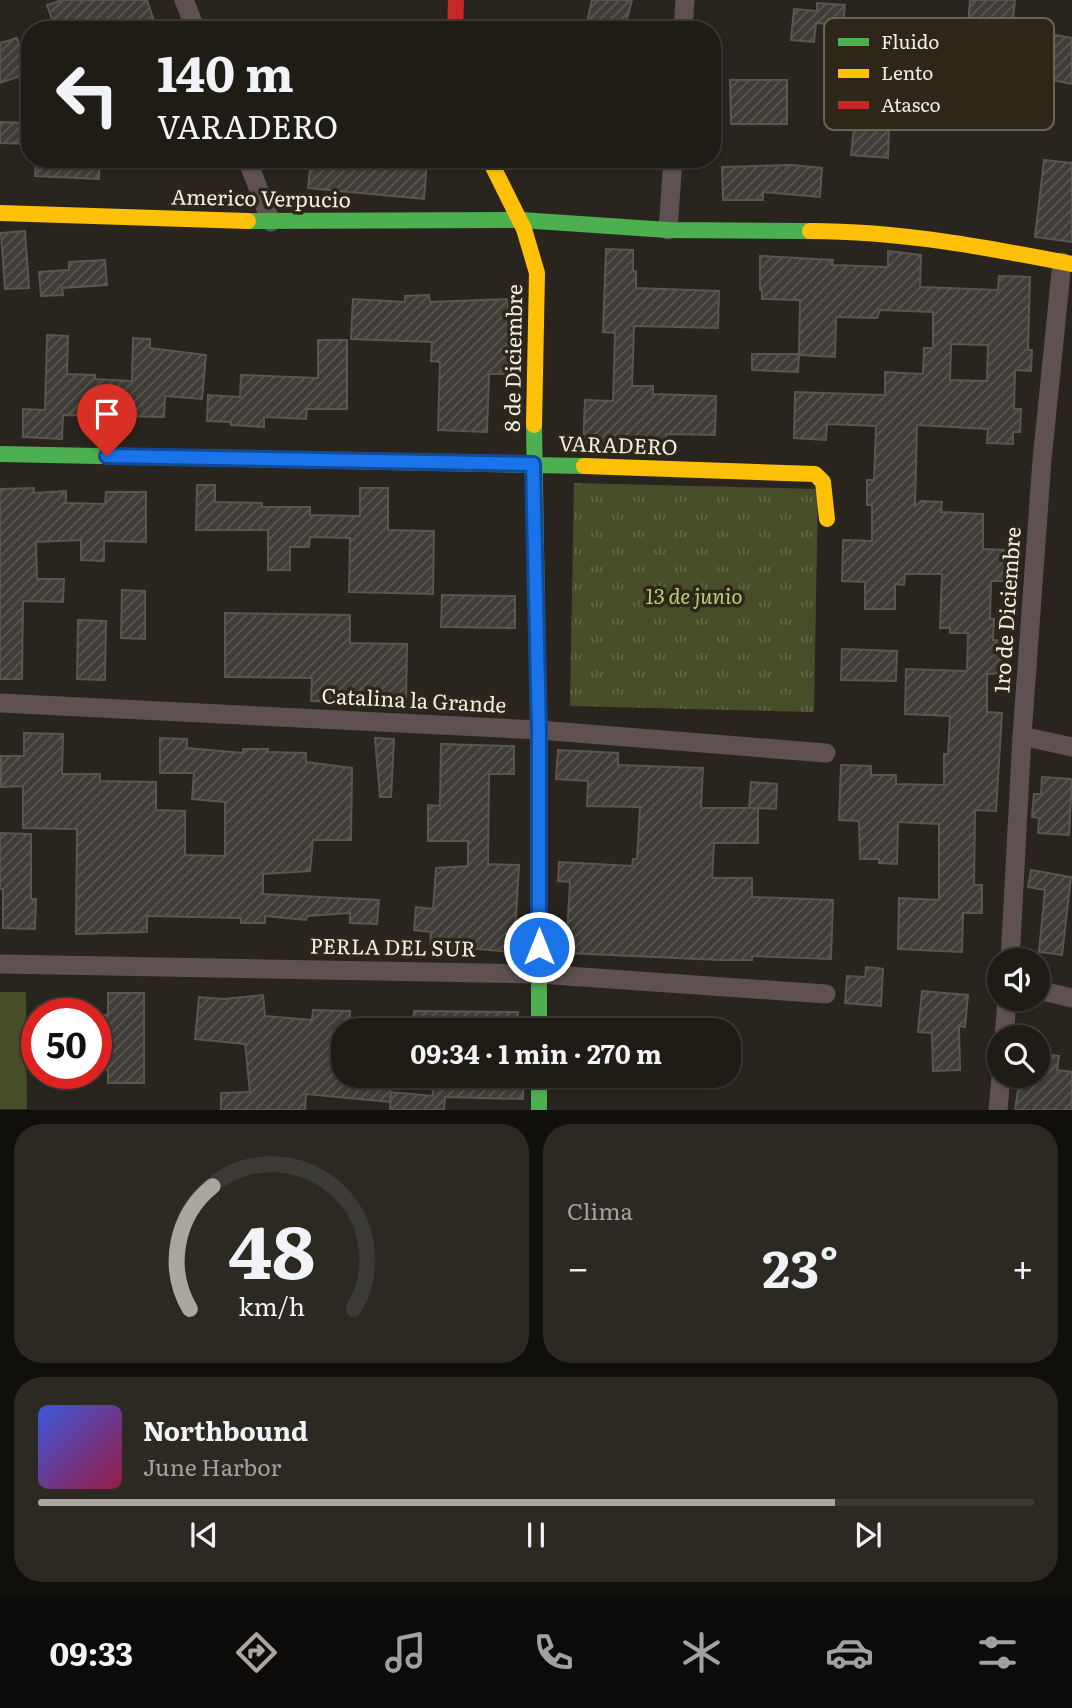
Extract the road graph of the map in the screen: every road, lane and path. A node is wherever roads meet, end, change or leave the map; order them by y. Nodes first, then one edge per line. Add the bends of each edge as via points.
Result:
1 (184, 0) edge
2 (456, 0) edge
3 (685, 0) edge
4 (192, 21) edge
5 (455, 21) edge
6 (684, 21) edge
7 (250, 168) edge
8 (494, 168) edge
9 (672, 168) edge
10 (0, 213) edge
11 (521, 220) junction
12 (271, 222) junction
13 (668, 230) junction
14 (1067, 263) edge
15 (0, 453) edge
16 (533, 464) junction
17 (827, 519) dead end
18 (0, 703) edge
19 (539, 730) junction
20 (1022, 736) junction
21 (1072, 747) edge
22 (826, 753) dead end
23 (1011, 948) edge
24 (0, 964) edge
25 (539, 974) junction
26 (1050, 993) edge
27 (825, 994) dead end
28 (1072, 998) edge
29 (539, 1018) edge
30 (539, 1088) edge
31 (1000, 1088) edge
32 (539, 1110) edge
33 (998, 1110) edge

1 - 4 street
2 - 5 street
3 - 6 street
7 - 12 street
8 - 11 street, 8 de Diciembre
9 - 13 street
10 - 12 street, Americo Verpucio
11 - 12 street, Americo Verpucio
11 - 13 street, Americo Verpucio
11 - 16 street, 8 de Diciembre via 537,273
13 - 14 street, Americo Verpucio via 851,231 969,244
14 - 20 street, 1ro de Diciembre via 1042,460
15 - 16 street, VARADERO
16 - 17 street, VARADERO via 816,474 823,482
16 - 19 street, 8 de Diciembre
18 - 19 street, Catalina la Grande
19 - 22 street, Catalina la Grande
19 - 25 street, 8 de Diciembre
20 - 21 street
20 - 23 street, 1ro de Diciembre
24 - 25 street, PERLA DEL SUR
25 - 27 street, PERLA DEL SUR
25 - 29 street, 8 de Diciembre
26 - 28 street
30 - 32 street
31 - 33 street

